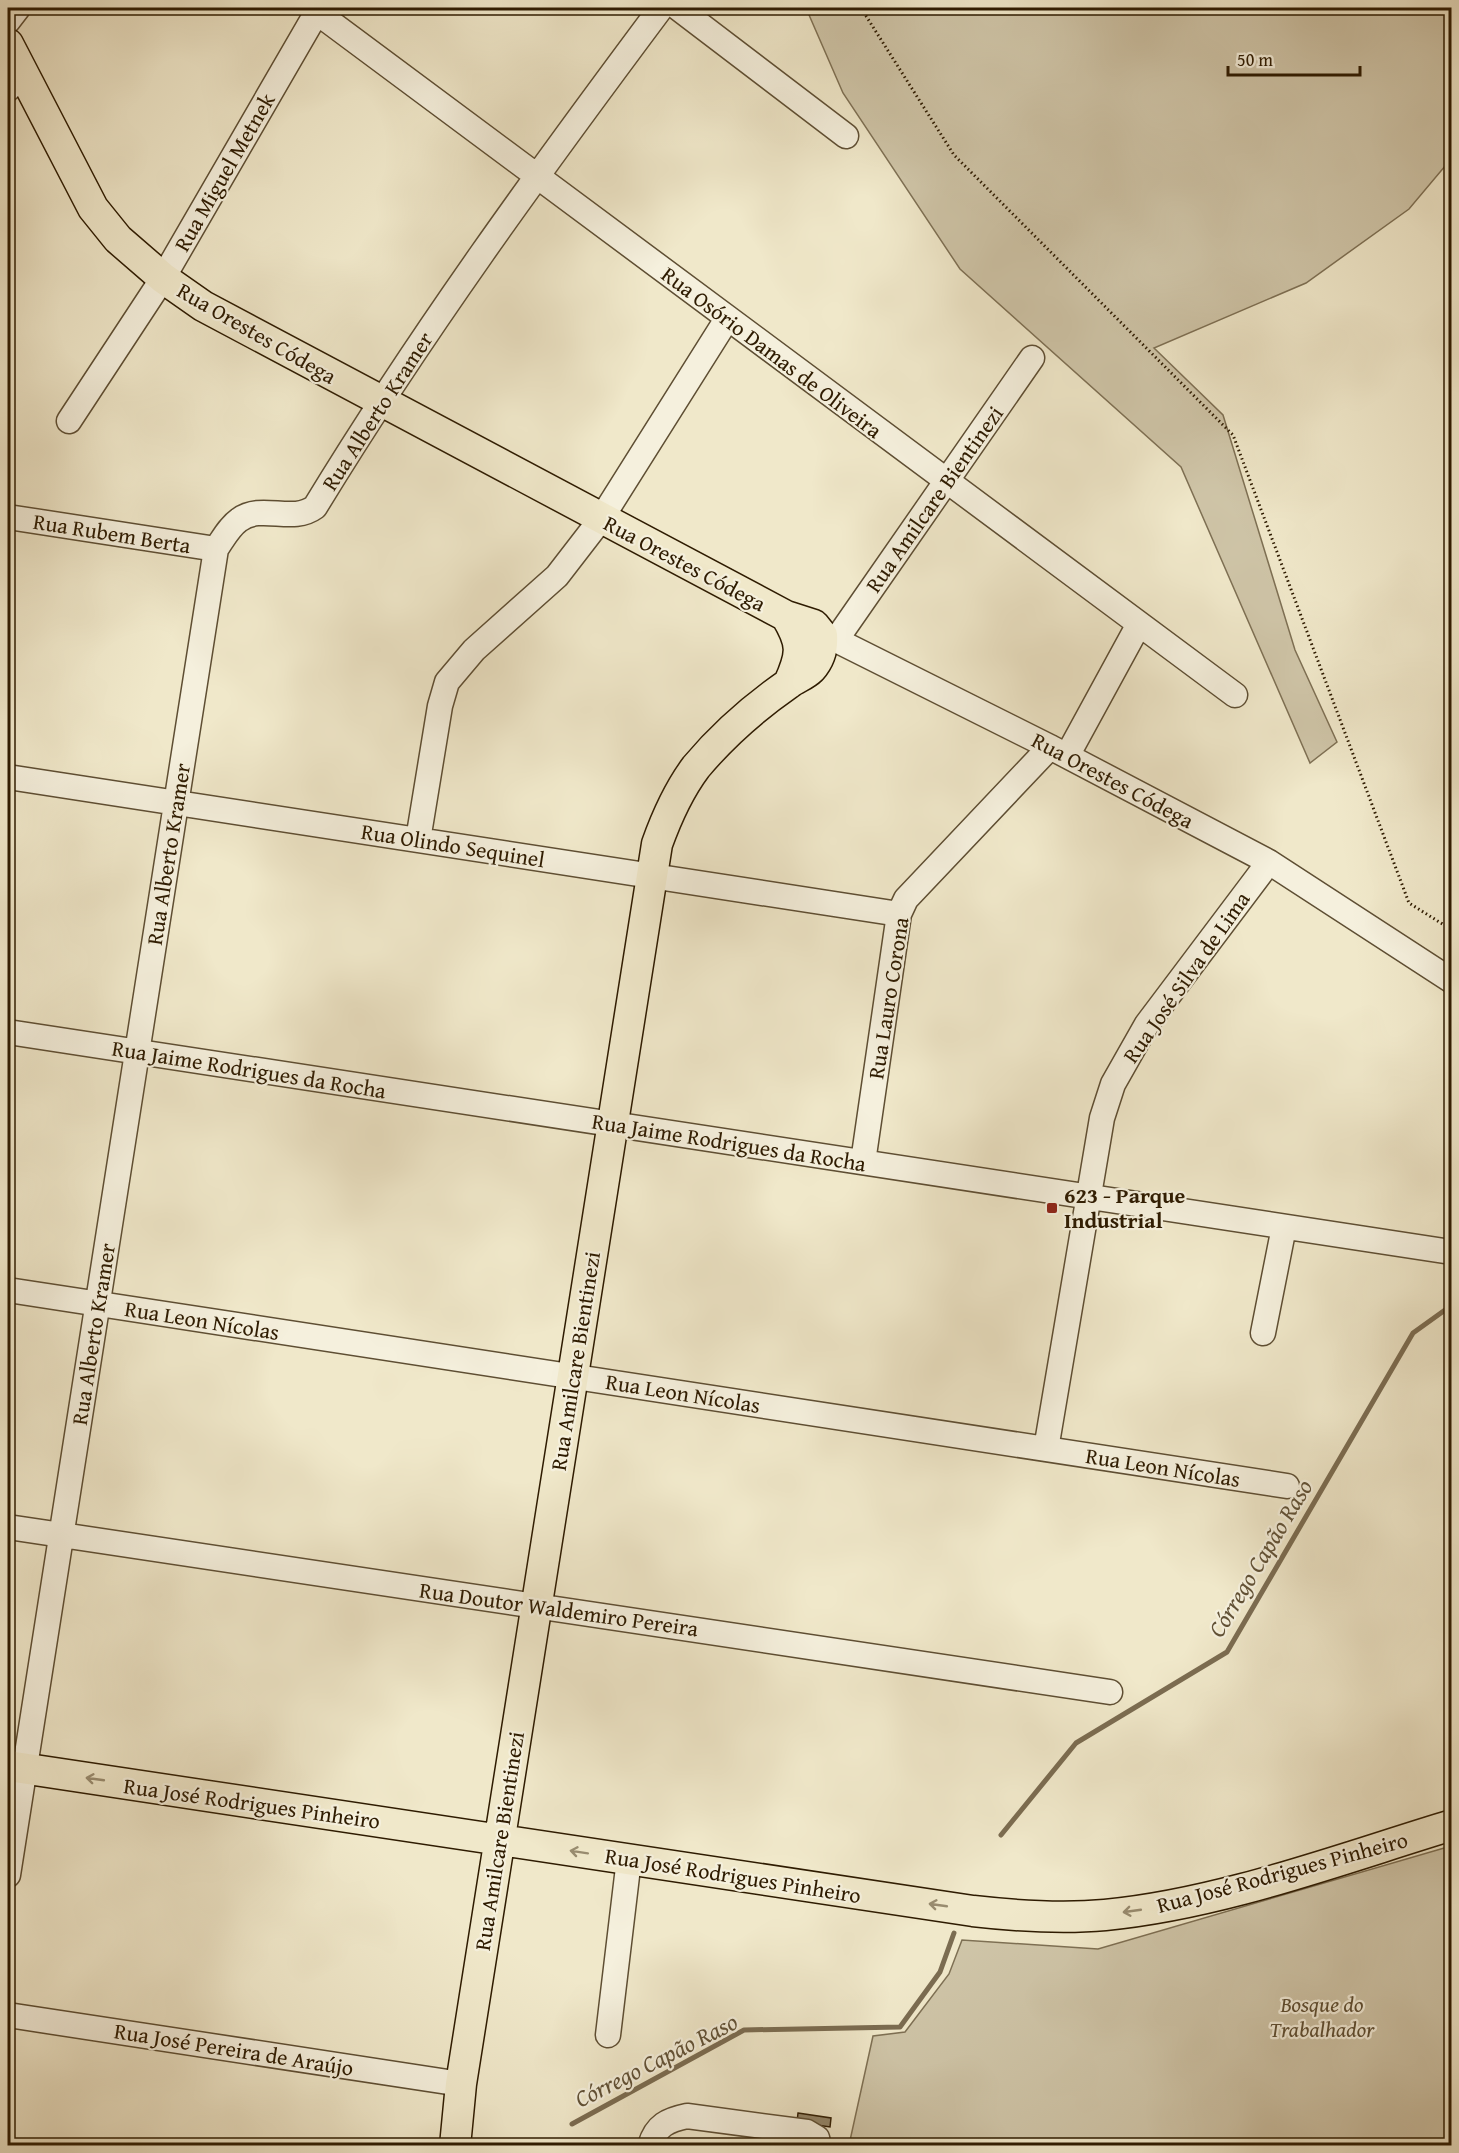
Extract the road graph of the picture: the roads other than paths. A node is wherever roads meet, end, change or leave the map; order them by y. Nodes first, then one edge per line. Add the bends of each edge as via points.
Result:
1 (18, 8) edge
2 (661, 8) edge
3 (678, 8) edge
4 (314, 10) edge
5 (8, 21) edge
6 (8, 44) edge
7 (15, 81) edge
8 (846, 136) dead end
9 (536, 175) junction
10 (163, 278) junction
11 (727, 319) junction
12 (1032, 358) dead end
13 (380, 401) junction
14 (69, 421) dead end
15 (947, 482) junction
16 (8, 517) edge
17 (601, 519) junction
18 (216, 549) junction
19 (786, 616) junction
20 (1139, 624) junction
21 (829, 640) junction
22 (789, 683) junction
23 (1235, 695) dead end
24 (1059, 751) junction
25 (8, 777) edge
26 (176, 803) junction
27 (418, 840) junction
28 (1269, 862) junction
29 (651, 876) junction
30 (899, 914) junction
31 (1452, 981) edge
32 (8, 1032) edge
33 (137, 1051) junction
34 (612, 1124) junction
35 (863, 1162) junction
36 (1089, 1197) junction
37 (1284, 1227) junction
38 (1451, 1252) edge
39 (8, 1290) edge
40 (97, 1304) junction
41 (1263, 1333) dead end
42 (572, 1377) junction
43 (1046, 1449) junction
44 (1287, 1486) dead end
45 (8, 1527) edge
46 (61, 1535) junction
47 (536, 1606) junction
48 (1110, 1692) dead end
49 (16, 1767) edge
50 (1452, 1825) edge
51 (499, 1840) junction
52 (629, 1859) junction
53 (8, 1875) edge
54 (8, 2015) edge
55 (608, 2035) dead end
56 (461, 2084) junction
57 (791, 2137) edge
58 (454, 2145) edge
59 (650, 2145) edge
60 (819, 2145) edge

1 - 5 street
2 - 9 street, Rua Alberto Kramer
3 - 8 street
4 - 9 street, Rua Osório Damas de Oliveira
4 - 10 street, Rua Miguel Metnek
6 - 7 main road, Rua Orestes Códega
7 - 10 main road, Rua Orestes Códega via 93,208 118,239
9 - 11 street, Rua Osório Damas de Oliveira
9 - 13 street, Rua Alberto Kramer
10 - 13 main road, Rua Orestes Códega via 202,306
10 - 14 street, Rua Miguel Metnek
11 - 15 street, Rua Osório Damas de Oliveira
11 - 17 street
12 - 15 street, Rua Amilcare Bientinezi
13 - 17 main road, Rua Orestes Códega
13 - 18 street, Rua Alberto Kramer via 315,507 306,514 250,514 230,529
15 - 20 street, Rua Osório Damas de Oliveira
15 - 21 street, Rua Amilcare Bientinezi
16 - 18 street, Rua Rubem Berta
17 - 19 main road, Rua Orestes Códega
17 - 27 street via 557,576 474,651 447,682
18 - 26 street, Rua Alberto Kramer
19 - 21 main road, Rua Orestes Códega via 814,625
19 - 22 main road via 799,637 796,668
20 - 23 street, Rua Osório Damas de Oliveira
20 - 24 street, Rua Lauro Corona
21 - 22 main road, Rua Amilcare Bientinezi via 812,668
21 - 24 street, Rua Orestes Códega
22 - 29 main road, Rua Amilcare Bientinezi via 720,741 681,788 661,834
24 - 28 street, Rua Orestes Códega
24 - 30 street, Rua Lauro Corona via 915,887
25 - 26 street, Rua Olindo Sequinel
26 - 27 street, Rua Olindo Sequinel
26 - 33 street, Rua Alberto Kramer
27 - 29 street, Rua Olindo Sequinel
28 - 31 street, Rua Orestes Códega
28 - 36 street, Rua José Silva de Lima via 1147,1024 1123,1065 1106,1103
29 - 30 street, Rua Olindo Sequinel
29 - 34 main road, Rua Amilcare Bientinezi
30 - 35 street, Rua Lauro Corona
32 - 33 street, Rua Jaime Rodrigues da Rocha
33 - 34 street, Rua Jaime Rodrigues da Rocha
33 - 40 street, Rua Alberto Kramer
34 - 35 street, Rua Jaime Rodrigues da Rocha
34 - 42 main road, Rua Amilcare Bientinezi
35 - 36 street, Rua Jaime Rodrigues da Rocha
36 - 37 street, Rua Jaime Rodrigues da Rocha
36 - 43 street, Rua José Silva de Lima
37 - 38 street, Rua Jaime Rodrigues da Rocha
37 - 41 street
39 - 40 street, Rua Leon Nícolas
40 - 42 street, Rua Leon Nícolas
40 - 46 street, Rua Alberto Kramer
42 - 43 street, Rua Leon Nícolas
42 - 47 main road, Rua Amilcare Bientinezi
43 - 44 street, Rua Leon Nícolas
45 - 46 street, Rua Doutor Waldemiro Pereira
46 - 47 street, Rua Doutor Waldemiro Pereira
46 - 49 street, Rua Alberto Kramer
47 - 48 street, Rua Doutor Waldemiro Pereira
47 - 51 main road, Rua Amilcare Bientinezi
51 -> 49 main road, Rua José Rodrigues Pinheiro
49 - 53 street, Rua Alberto Kramer
50 -> 52 main road, Rua José Rodrigues Pinheiro via 1206,1896 1134,1911 1075,1917 996,1914
52 -> 51 main road, Rua José Rodrigues Pinheiro
51 - 56 main road, Rua Amilcare Bientinezi
52 - 55 street
54 - 56 street, Rua José Pereira de Araújo
56 - 58 main road, Rua Amilcare Bientinezi
57 - 59 street via 687,2116 661,2125
57 - 60 street via 807,2132 817,2138

